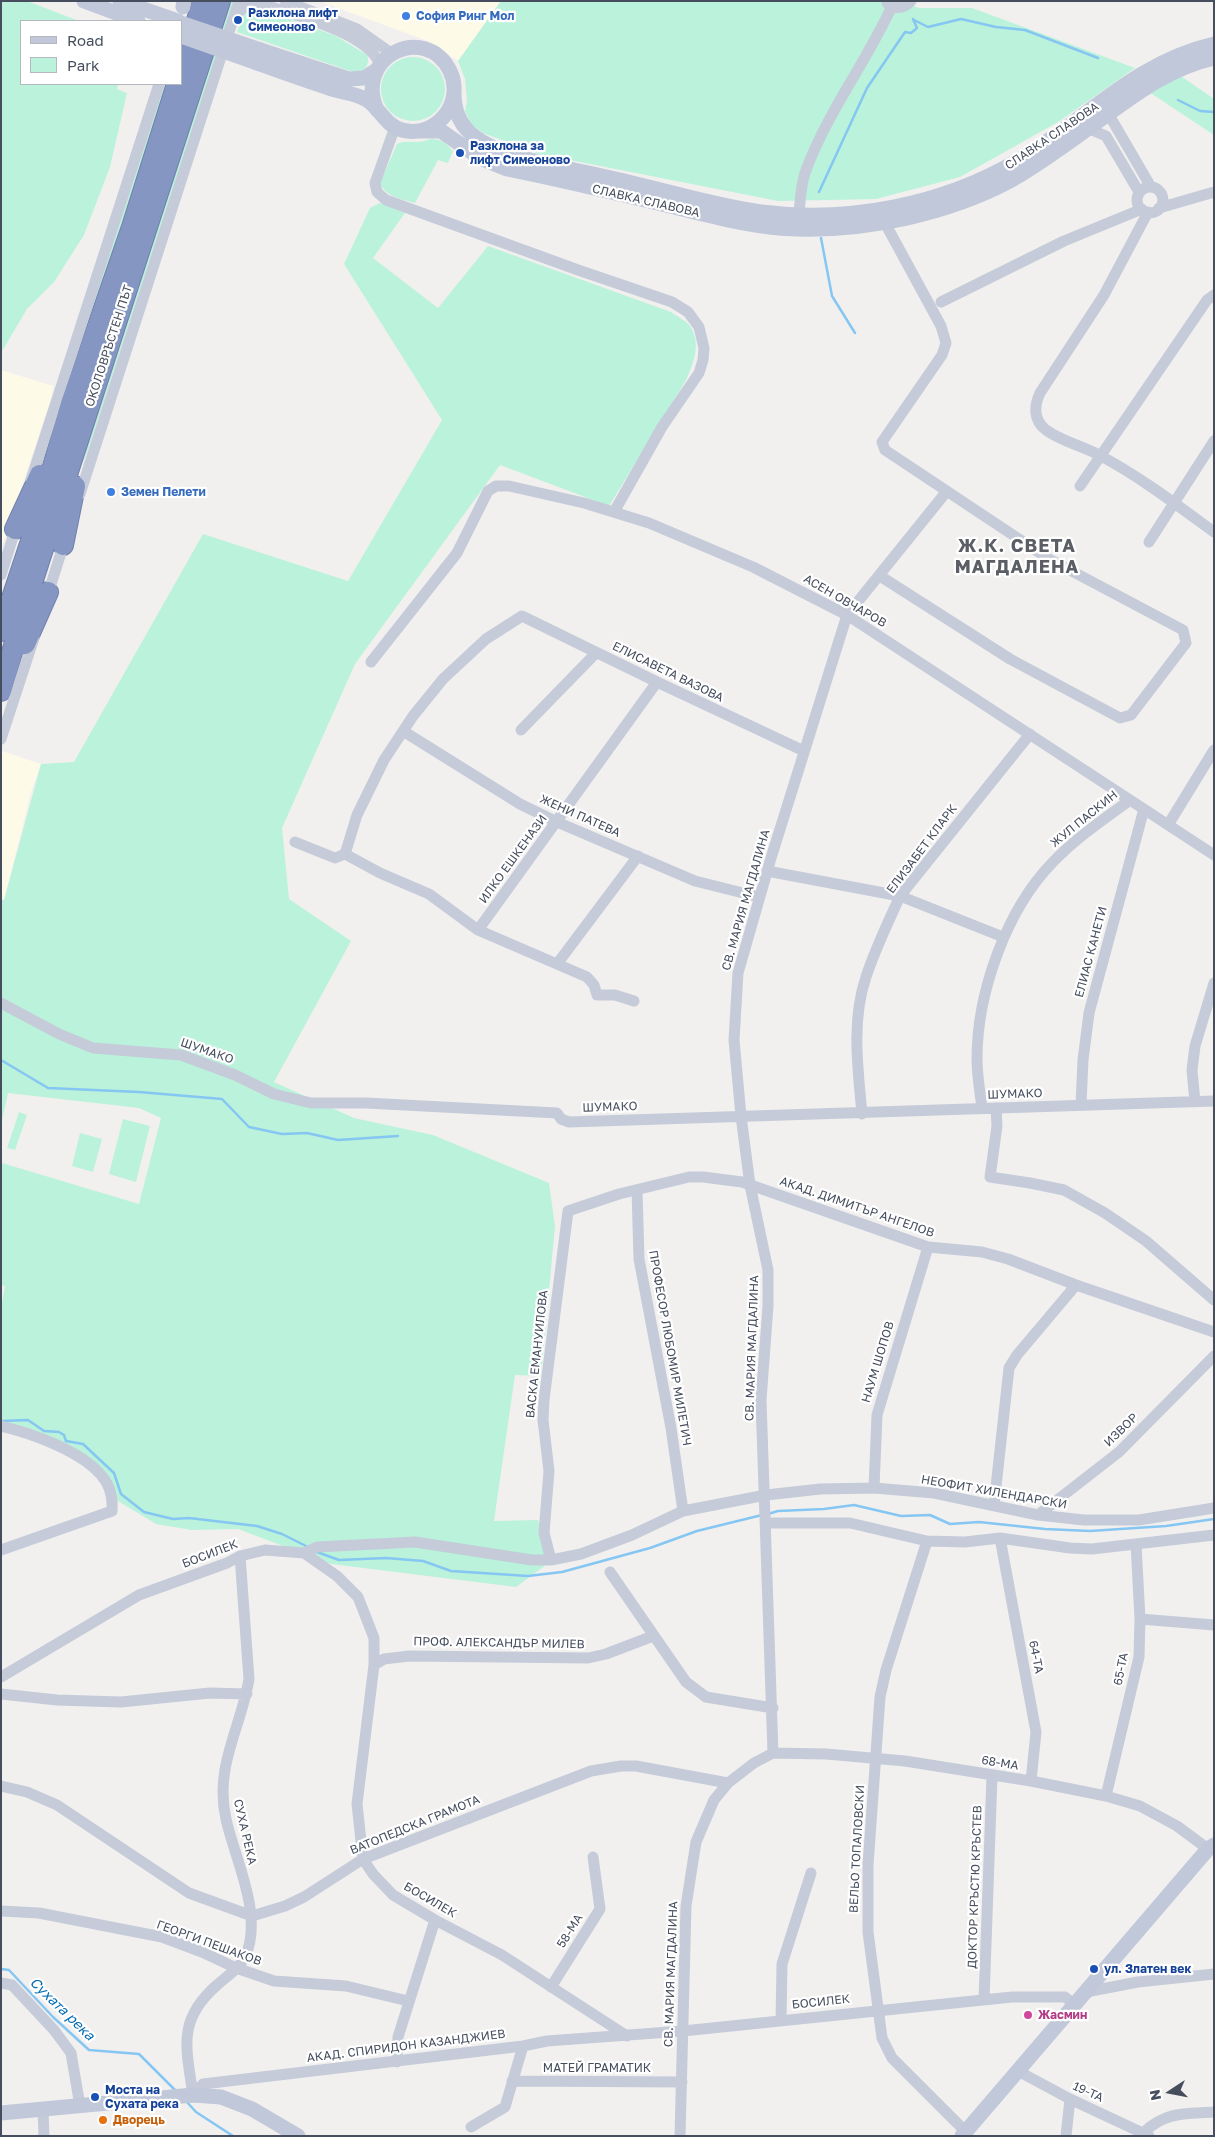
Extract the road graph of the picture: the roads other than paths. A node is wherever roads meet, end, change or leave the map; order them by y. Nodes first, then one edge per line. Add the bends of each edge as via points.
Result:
1 (84, 1) edge
2 (120, 1) edge
3 (203, 1) edge
4 (220, 1) edge
5 (238, 1) edge
6 (285, 1) edge
7 (911, 1) edge
8 (889, 4) edge
9 (182, 12) edge
10 (139, 17) edge
11 (234, 18) junction
12 (182, 36) edge
13 (1214, 44) edge
14 (391, 53) junction
15 (259, 56) junction
16 (1214, 58) edge
17 (182, 67) edge
18 (378, 68) junction
19 (159, 85) edge
20 (177, 85) edge
21 (454, 91) junction
22 (1105, 108) junction
23 (377, 110) junction
24 (395, 127) junction
25 (419, 131) junction
26 (1083, 132) junction
27 (1151, 187) junction
28 (1139, 192) junction
29 (1214, 192) edge
30 (1162, 196) junction
31 (1186, 200) junction
32 (1150, 210) junction
33 (883, 216) junction
34 (798, 222) junction
35 (1214, 295) edge
36 (941, 302) dead end
37 (95, 388) junction
38 (71, 404) junction
39 (1214, 441) edge
40 (1100, 455) junction
41 (1080, 486) dead end
42 (947, 491) junction
43 (1175, 503) junction
44 (614, 512) junction
45 (16, 529) junction
46 (1214, 532) edge
47 (1149, 542) dead end
48 (63, 545) junction
49 (1, 575) edge
50 (880, 576) junction
51 (48, 592) junction
52 (847, 615) junction
53 (1, 631) edge
54 (596, 653) junction
55 (371, 662) dead end
56 (657, 682) junction
57 (1, 691) edge
58 (1, 698) edge
59 (521, 730) dead end
60 (404, 731) junction
61 (1030, 734) junction
62 (1, 739) edge
63 (1214, 750) edge
64 (804, 751) junction
65 (1130, 800) junction
66 (1144, 809) junction
67 (557, 822) junction
68 (1168, 825) junction
69 (295, 842) dead end
70 (345, 854) junction
71 (1214, 855) edge
72 (638, 856) junction
73 (767, 871) junction
74 (900, 896) junction
75 (759, 897) junction
76 (478, 930) junction
77 (1003, 937) junction
78 (557, 964) junction
79 (1214, 984) edge
80 (634, 1001) dead end
81 (1, 1003) edge
82 (1214, 1101) edge
83 (1195, 1102) junction
84 (1082, 1105) junction
85 (982, 1108) junction
86 (996, 1108) junction
87 (862, 1114) junction
88 (741, 1116) junction
89 (750, 1185) junction
90 (637, 1190) junction
91 (568, 1211) joint
92 (928, 1247) junction
93 (1076, 1286) junction
94 (1214, 1300) edge
95 (1214, 1332) edge
96 (1214, 1356) edge
97 (1, 1426) edge
98 (874, 1488) junction
99 (766, 1495) junction
100 (994, 1506) junction
101 (1214, 1508) edge
102 (683, 1511) junction
103 (1038, 1515) junction
104 (767, 1523) junction
105 (1214, 1535) edge
106 (1000, 1538) junction
107 (927, 1540) junction
108 (1136, 1544) junction
109 (1, 1550) edge
110 (304, 1553) junction
111 (240, 1556) junction
112 (551, 1560) junction
113 (610, 1572) dead end
114 (1140, 1619) junction
115 (1214, 1625) edge
116 (653, 1636) junction
117 (374, 1665) junction
118 (1, 1677) edge
119 (1, 1694) edge
120 (247, 1694) junction
121 (773, 1708) junction
122 (773, 1753) junction
123 (876, 1758) junction
124 (992, 1776) junction
125 (1031, 1781) junction
126 (728, 1783) junction
127 (1, 1786) edge
128 (1106, 1796) junction
129 (1211, 1847) edge
130 (593, 1857) dead end
131 (363, 1859) junction
132 (812, 1873) dead end
133 (1, 1911) edge
134 (252, 1916) junction
135 (435, 1920) junction
136 (236, 1968) junction
137 (1214, 1974) edge
138 (1, 1984) edge
139 (551, 1987) junction
140 (1086, 1992) junction
141 (984, 2000) junction
142 (408, 2001) junction
143 (1075, 2005) junction
144 (876, 2010) junction
145 (781, 2021) junction
146 (683, 2031) junction
147 (626, 2036) junction
148 (523, 2046) junction
149 (397, 2062) junction
150 (1018, 2071) junction
151 (512, 2081) junction
152 (682, 2082) junction
153 (193, 2095) junction
154 (1070, 2099) junction
155 (80, 2106) junction
156 (43, 2109) junction
157 (1214, 2112) edge
158 (1, 2113) edge
159 (471, 2127) dead end
160 (964, 2134) edge
161 (1146, 2134) edge
162 (44, 2136) edge
163 (298, 2136) edge
164 (680, 2136) edge
165 (1066, 2136) edge

1 - 10 street
2 - 10 street
3 - 17 highway
4 - 37 highway, ОКОЛОВРЪСТЕН ПЪТ
5 - 11 street
6 - 14 street via 357,29
7 - 8 street via 902,7
8 - 34 street via 879,34 855,71 805,175
9 - 10 street
9 - 15 street, bridge
11 - 18 street via 248,4 262,4 353,38 370,50
11 - 48 street
12 - 15 street, bridge
13 - 22 street, СЛАВКА СЛАВОВА via 1146,70 1123,85
14 - 18 street
14 - 21 street via 415,48 429,51 448,68
15 - 18 street via 349,79 364,78
15 - 23 street via 333,90 366,99
16 - 22 street, СЛАВКА СЛАВОВА via 1191,64
18 - 23 street via 371,87
19 - 45 street
20 - 38 highway, ОКОЛОВРЪСТЕН ПЪТ
21 - 25 street via 446,114 434,125
21 - 34 street, СЛАВКА СЛАВОВА via 454,104 460,121 473,135 510,154
22 - 26 street, СЛАВКА СЛАВОВА
22 - 27 street
22 - 33 street, СЛАВКА СЛАВОВА via 978,181
23 - 24 street
24 - 25 street
24 - 44 street via 375,183 377,192 386,200 672,302 688,312 699,327 704,348 699,373 662,428
25 - 34 street, СЛАВКА СЛАВОВА via 441,131 480,158 507,169 737,222
26 - 28 street via 1092,130 1106,136
26 - 33 street, СЛАВКА СЛАВОВА via 1032,167 984,194 920,215
27 - 28 street
27 - 30 street
28 - 32 street via 1137,199
29 - 31 street
30 - 31 street
30 - 32 street via 1161,205
31 - 32 street
32 - 36 street via 1064,241
32 - 40 street via 1104,295 1040,393 1035,406 1037,418 1046,430
33 - 34 street, СЛАВКА СЛАВОВА
33 - 42 street via 941,326 946,343 942,355 882,442 885,450
35 - 40 street via 1207,300
37 - 48 highway
37 - 57 highway, ОКОЛОВРЪСТЕН ПЪТ
38 - 45 highway
38 - 53 highway, ОКОЛОВРЪСТЕН ПЪТ
39 - 43 street
40 - 41 street
40 - 43 street
42 - 50 street, СВ. МАРИЯ МАГДАЛИНА
42 - 50 street via 1049,559 1184,630 1186,643 1131,715 1120,718 1010,659
43 - 46 street
43 - 47 street
44 - 52 street, АСЕН ОВЧАРОВ via 649,523 753,567
44 - 55 street, АСЕН ОВЧАРОВ via 526,488 496,486 488,491 457,552
45 - 49 street
48 - 51 street
50 - 52 street, СВ. МАРИЯ МАГДАЛИНА
51 - 58 highway
51 - 62 street
52 - 61 street, АСЕН ОВЧАРОВ
52 - 64 street, СВ. МАРИЯ МАГДАЛИНА
54 - 56 street, ЕЛИСАВЕТА ВАЗОВА
54 - 59 street
54 - 60 street, ЕЛИСАВЕТА ВАЗОВА via 522,616 486,638 443,680
56 - 64 street, ЕЛИСАВЕТА ВАЗОВА
56 - 67 street, ИЛКО ЕШКЕНАЗИ
60 - 67 street, ЖЕНИ ПАТЕВА via 520,804
60 - 70 street via 384,760 357,815
61 - 65 street, АСЕН ОВЧАРОВ
61 - 74 street, ЕЛИЗАБЕТ КЛАРК
63 - 68 street
64 - 73 street, СВ. МАРИЯ МАГДАЛИНА
65 - 66 street, АСЕН ОВЧАРОВ
65 - 77 street, ЖУЛ ПАСКИН via 1092,827 1053,862 1030,891
66 - 68 street, АСЕН ОВЧАРОВ
66 - 84 street, ЕЛИАС КАНЕТИ via 1089,1013
67 - 72 street, ЖЕНИ ПАТЕВА
67 - 76 street, ИЛКО ЕШКЕНАЗИ
68 - 71 street, АСЕН ОВЧАРОВ
69 - 70 street via 336,858
70 - 76 street via 430,894
72 - 75 street, ЖЕНИ ПАТЕВА via 695,881
72 - 78 street
73 - 74 street
73 - 75 street, СВ. МАРИЯ МАГДАЛИНА
74 - 77 street
74 - 87 street, ЕЛИЗАБЕТ КЛАРК via 865,978 858,1014 856,1054
75 - 88 street, СВ. МАРИЯ МАГДАЛИНА via 738,973 734,1040
76 - 78 street
77 - 85 street, ЖУЛ ПАСКИН via 988,982 978,1035 976,1062
78 - 80 street via 587,978 597,995 615,995
79 - 83 street via 1195,1046 1192,1070
81 - 88 street, ШУМАКО via 93,1048 181,1054 269,1092 311,1104 557,1113 569,1122
82 - 83 street, ШУМАКО
83 - 84 street, ШУМАКО
84 - 86 street, ШУМАКО
85 - 86 street, ШУМАКО
85 - 87 street, ШУМАКО
86 - 94 street via 990,1177 1064,1190 1146,1241
87 - 88 street, ШУМАКО
88 - 89 street, СВ. МАРИЯ МАГДАЛИНА
89 - 90 street, АКАД. ДИМИТЪР АНГЕЛОВ via 703,1177
89 - 92 street, АКАД. ДИМИТЪР АНГЕЛОВ
89 - 99 street, СВ. МАРИЯ МАГДАЛИНА via 768,1270 761,1400
90 - 91 street, АКАД. ДИМИТЪР АНГЕЛОВ
90 - 102 street, ПРОФЕСОР ЛЮБОМИР МИЛЕТИЧ via 639,1258
91 - 112 street, ВАСКА ЕМАНУИЛОВА via 543,1420 548,1471 544,1533
92 - 93 street, АКАД. ДИМИТЪР АНГЕЛОВ via 1008,1258
92 - 98 street, НАУМ ШОПОВ via 877,1415
93 - 95 street, АКАД. ДИМИТЪР АНГЕЛОВ
93 - 100 street via 1016,1355 1009,1368
96 - 103 street, ИЗВОР via 1119,1452
97 - 109 street via 50,1442 76,1455 101,1475 113,1498 112,1511
98 - 99 street, НЕОФИТ ХИЛЕНДАРСКИ
98 - 100 street, НЕОФИТ ХИЛЕНДАРСКИ via 934,1493
99 - 102 street, НЕОФИТ ХИЛЕНДАРСКИ
99 - 104 street, СВ. МАРИЯ МАГДАЛИНА
100 - 103 street, НЕОФИТ ХИЛЕНДАРСКИ
101 - 103 street, НЕОФИТ ХИЛЕНДАРСКИ via 1139,1520 1084,1520
102 - 112 street, НЕОФИТ ХИЛЕНДАРСКИ via 581,1554
104 - 107 street via 850,1523
104 - 121 street, СВ. МАРИЯ МАГДАЛИНА
105 - 108 street
106 - 107 street via 965,1542
106 - 108 street via 1092,1549
106 - 125 street, 64-ТА via 1036,1732
107 - 123 street, ВЕЛЬО ТОПАЛОВСКИ via 886,1670 880,1698
108 - 114 street, 65-ТА
110 - 111 street, БОСИЛЕК via 265,1550
110 - 112 street, НЕОФИТ ХИЛЕНДАРСКИ via 317,1547 415,1542
110 - 117 street via 337,1576 358,1597 374,1638
111 - 118 street, БОСИЛЕК via 140,1595
111 - 120 street, СУХА РЕКА via 249,1679
113 - 116 street
114 - 115 street
114 - 128 street, 65-ТА via 1139,1657
116 - 117 street, ПРОФ. АЛЕКСАНДЪР МИЛЕВ via 588,1658 409,1656 384,1659
116 - 121 street via 686,1682 706,1697
117 - 131 street via 357,1804
119 - 120 street via 121,1702
120 - 134 street, СУХА РЕКА via 226,1758 222,1788 225,1818
121 - 122 street, СВ. МАРИЯ МАГДАЛИНА
122 - 123 street, 68-МА
122 - 126 street, СВ. МАРИЯ МАГДАЛИНА
123 - 124 street, 68-МА
123 - 144 street, ВЕЛЬО ТОПАЛОВСКИ via 868,1864 868,1932
124 - 125 street, 68-МА
124 - 141 street, ДОКТОР КРЪСТЮ КРЪСТЕВ
125 - 128 street, 68-МА
126 - 131 street, ВАТОПЕДСКА ГРАМОТА via 636,1766 591,1771
126 - 146 street, СВ. МАРИЯ МАГДАЛИНА via 714,1800 696,1842 686,1906
127 - 134 street via 27,1792 57,1805 189,1893
128 - 129 street, 68-МА via 1140,1806
129 - 140 street
130 - 139 street, 58-МА via 600,1909
131 - 134 street, ВАТОПЕДСКА ГРАМОТА via 285,1906
131 - 135 street, БОСИЛЕК via 393,1895
132 - 145 street via 782,1964
133 - 136 street, ГЕОРГИ ПЕШАКОВ via 39,1913 162,1937
134 - 136 street, СУХА РЕКА via 246,1956
135 - 139 street, БОСИЛЕК via 502,1955
135 - 142 street
136 - 142 street, ГЕОРГИ ПЕШАКОВ via 274,1981 346,1986
136 - 153 street, СУХА РЕКА via 206,1994 191,2015 185,2042
137 - 140 street via 1138,1982
138 - 155 street via 12,1985 71,2053
139 - 147 street, БОСИЛЕК
140 - 143 street
141 - 143 street, БОСИЛЕК via 1065,1996
141 - 144 street, БОСИЛЕК
142 - 149 street via 398,2037
143 - 150 street
144 - 145 street, БОСИЛЕК
144 - 160 street, ВЕЛЬО ТОПАЛОВСКИ via 882,2038 892,2058
145 - 146 street, БОСИЛЕК
146 - 147 street, БОСИЛЕК
146 - 152 street, СВ. МАРИЯ МАГДАЛИНА
147 - 148 street, АКАД. СПИРИДОН КАЗАНДЖИЕВ via 547,2041
148 - 149 street, АКАД. СПИРИДОН КАЗАНДЖИЕВ
148 - 151 street
149 - 153 street, АКАД. СПИРИДОН КАЗАНДЖИЕВ via 203,2084
150 - 154 street, 19-ТА
150 - 160 street
151 - 152 street, МАТЕЙ ГРАМАТИК
151 - 159 street via 504,2107
152 - 164 street, СВ. МАРИЯ МАГДАЛИНА
153 - 155 street
153 - 163 street via 221,2097 252,2109
154 - 161 street, 19-ТА
154 - 165 street
155 - 156 street
156 - 158 street
156 - 162 street
157 - 161 street via 1173,2115 1156,2121

